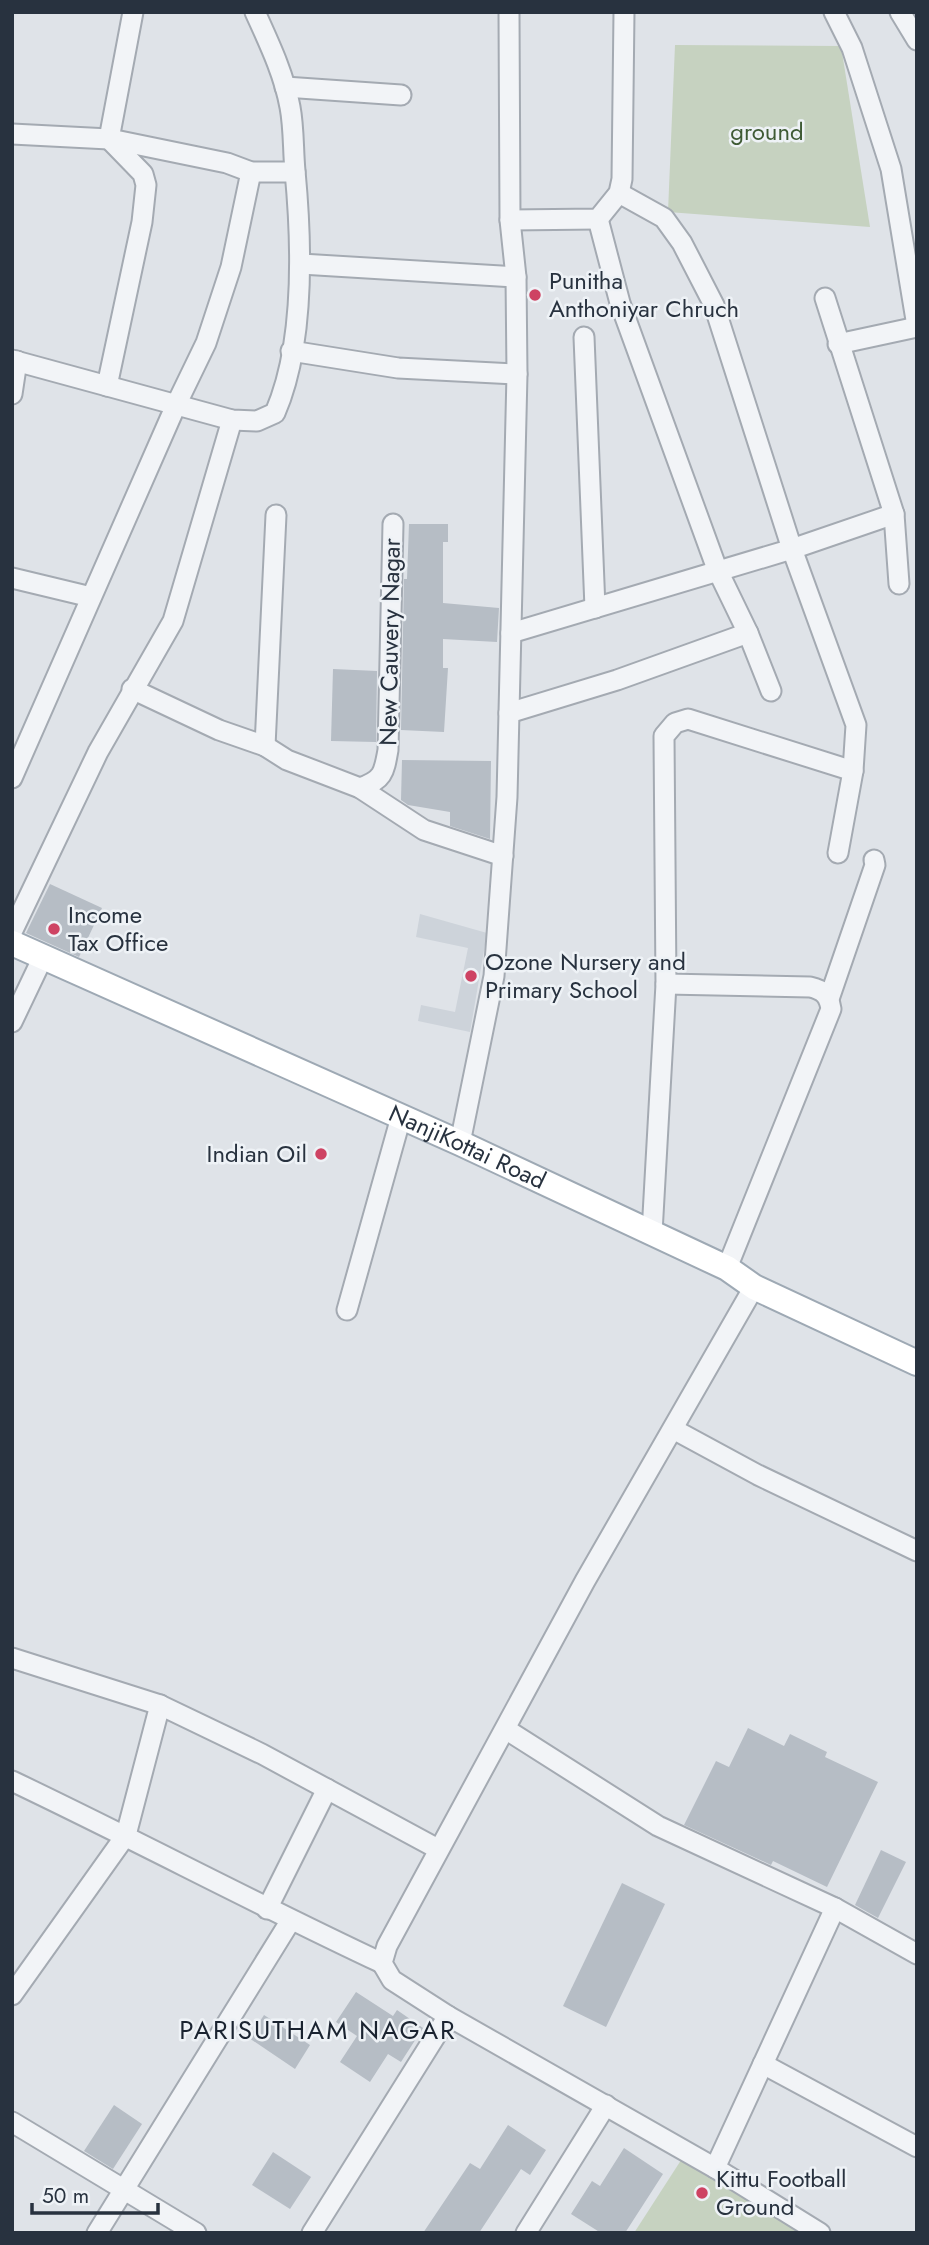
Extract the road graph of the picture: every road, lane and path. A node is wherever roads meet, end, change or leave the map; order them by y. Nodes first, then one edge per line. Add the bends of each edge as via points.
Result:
1 (133, 12) edge
2 (255, 12) edge
3 (509, 12) edge
4 (624, 12) edge
5 (834, 12) edge
6 (901, 12) edge
7 (917, 40) edge
8 (285, 87) junction
9 (401, 95) dead end
10 (12, 134) edge
11 (108, 139) junction
12 (251, 172) junction
13 (295, 172) junction
14 (619, 193) junction
15 (598, 219) junction
16 (510, 220) junction
17 (301, 264) junction
18 (516, 277) junction
19 (825, 298) dead end
20 (917, 326) edge
21 (584, 337) dead end
22 (838, 344) junction
23 (291, 351) junction
24 (15, 360) edge
25 (517, 374) junction
26 (106, 386) junction
27 (12, 394) edge
28 (176, 404) junction
29 (232, 420) junction
30 (894, 514) junction
31 (276, 515) dead end
32 (393, 524) dead end
33 (792, 549) junction
34 (717, 569) junction
35 (12, 578) edge
36 (899, 584) dead end
37 (91, 597) junction
38 (595, 608) junction
39 (511, 633) junction
40 (748, 633) junction
41 (132, 689) junction
42 (771, 691) dead end
43 (509, 713) junction
44 (265, 746) junction
45 (853, 771) junction
46 (12, 778) edge
47 (360, 788) junction
48 (838, 853) dead end
49 (503, 856) junction
50 (874, 860) dead end
51 (12, 932) edge
52 (12, 943) edge
53 (43, 957) junction
54 (666, 984) junction
55 (829, 999) junction
56 (12, 1022) edge
57 (401, 1117) junction
58 (460, 1143) junction
59 (652, 1233) junction
60 (727, 1268) junction
61 (754, 1287) junction
62 (347, 1310) dead end
63 (917, 1363) edge
64 (673, 1429) junction
65 (917, 1551) edge
66 (12, 1658) edge
67 (160, 1705) junction
68 (507, 1730) junction
69 (12, 1781) edge
70 (327, 1789) junction
71 (126, 1835) junction
72 (438, 1849) junction
73 (835, 1908) junction
74 (267, 1909) junction
75 (291, 1920) junction
76 (917, 1954) edge
77 (382, 1963) junction
78 (12, 1995) edge
79 (448, 2016) junction
80 (763, 2064) junction
81 (606, 2105) junction
82 (12, 2122) edge
83 (917, 2147) edge
84 (715, 2168) junction
85 (127, 2188) junction
86 (97, 2233) edge
87 (196, 2233) edge
88 (312, 2233) edge
89 (526, 2233) edge
90 (820, 2233) edge

1 - 11 street
2 - 8 street
3 - 16 street
4 - 14 street
5 - 20 street via 852,48 891,169
6 - 7 street
8 - 9 street
8 - 13 street
10 - 11 street
11 - 12 street
11 - 26 street via 143,174 146,186
12 - 13 street
12 - 28 street via 231,267 206,343
13 - 17 street
14 - 15 street
14 - 33 street via 664,218 714,304
15 - 16 street
15 - 34 street via 620,303
16 - 18 street
17 - 18 street
17 - 23 street
18 - 25 street
19 - 22 street
20 - 22 street
21 - 38 street
22 - 30 street
23 - 25 street via 398,368
23 - 29 street via 285,390 275,413 257,421
24 - 26 street
24 - 27 street
25 - 39 street
26 - 28 street
28 - 29 street
28 - 37 street
29 - 41 street via 173,621
30 - 33 street
30 - 36 street
31 - 44 street
32 - 47 street, New Cauvery Nagar via 388,750 385,770 376,783
33 - 34 street
33 - 45 street via 856,725
34 - 38 street
34 - 40 street
35 - 37 street
37 - 46 street
38 - 39 street
39 - 43 street
40 - 42 street
40 - 43 street
41 - 44 street
41 - 51 street
43 - 49 street
44 - 47 street via 288,760
45 - 48 street
45 - 54 street via 688,719 675,723 664,736
47 - 49 street via 424,830
49 - 58 street via 494,976
50 - 55 street
52 - 53 main road, NanjiKottai Road
53 - 56 street
53 - 57 main road, NanjiKottai Road
54 - 55 street via 810,987 821,989
54 - 59 street
55 - 60 street via 831,1009
57 - 58 main road, NanjiKottai Road
57 - 62 street
58 - 59 main road, NanjiKottai Road
59 - 60 main road, NanjiKottai Road
60 - 61 main road, NanjiKottai Road
61 - 63 main road, NanjiKottai Road
61 - 64 street
64 - 65 street
64 - 68 street via 584,1581
66 - 67 street
67 - 70 street
67 - 71 street
68 - 72 street
68 - 73 street via 658,1826
69 - 71 street
70 - 72 street
70 - 74 street
71 - 74 street
71 - 78 street
72 - 77 street
73 - 76 street
73 - 80 street
74 - 75 street
75 - 77 street
75 - 85 street
77 - 79 street via 392,1980
79 - 81 street
79 - 88 street
80 - 83 street
80 - 84 street
81 - 84 street
81 - 89 street
82 - 85 street
84 - 90 street
85 - 86 street
85 - 87 street

